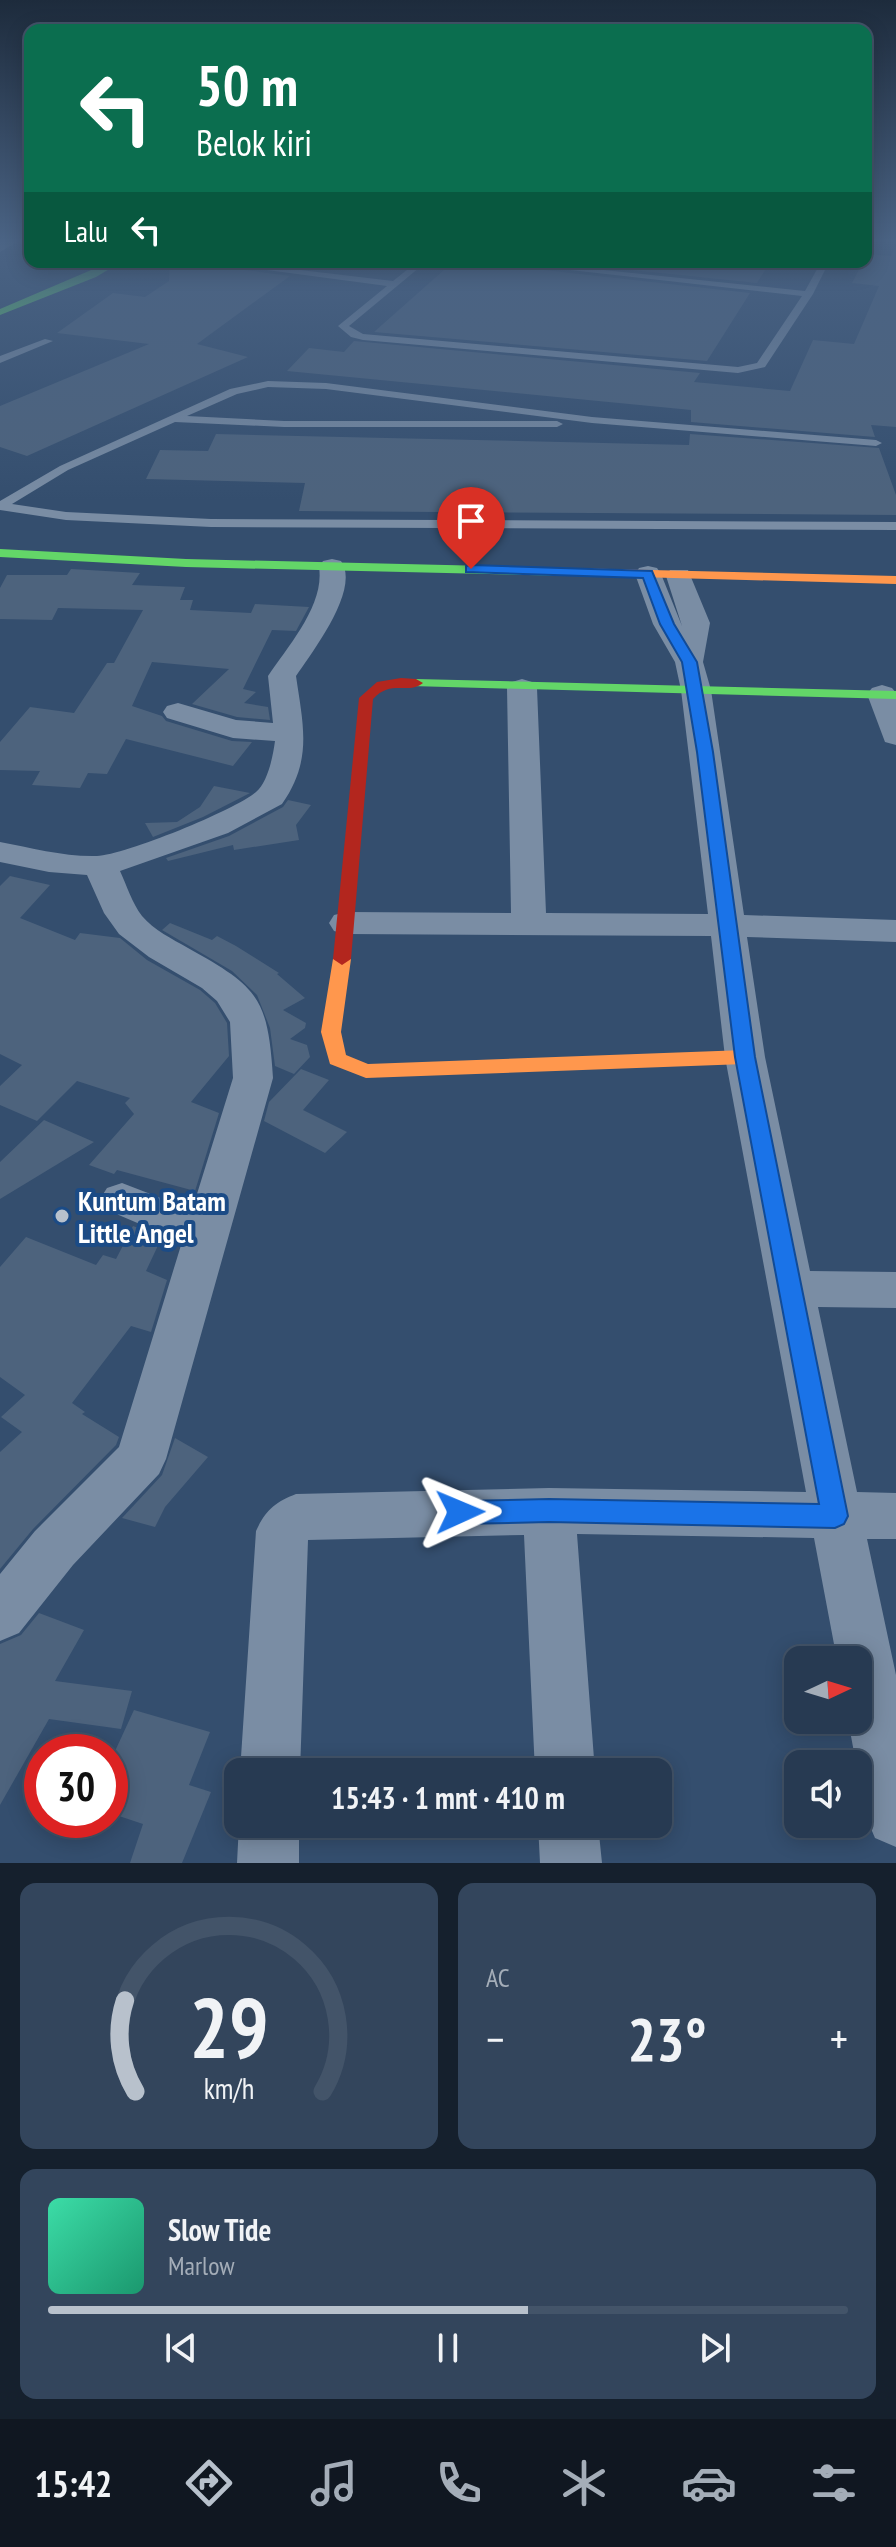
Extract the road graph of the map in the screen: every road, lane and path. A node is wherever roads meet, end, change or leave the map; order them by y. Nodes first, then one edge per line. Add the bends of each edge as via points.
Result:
1 (344, 327) edge
2 (786, 327) edge
3 (48, 341) dead end
4 (0, 360) edge
5 (176, 419) junction
6 (592, 420) junction
7 (876, 443) dead end
8 (0, 506) edge
9 (896, 526) edge
10 (0, 537) edge
11 (240, 545) dead end
12 (0, 553) edge
13 (332, 567) junction
14 (648, 574) junction
15 (679, 576) junction
16 (896, 580) edge
17 (692, 676) junction
18 (522, 688) junction
19 (889, 694) edge
20 (178, 712) dead end
21 (287, 733) junction
22 (896, 736) edge
23 (2, 855) edge
24 (100, 866) junction
25 (347, 923) junction
26 (726, 925) junction
27 (529, 926) junction
28 (896, 931) edge
29 (745, 1057) junction
30 (122, 1199) dead end
31 (207, 1234) junction
32 (790, 1289) junction
33 (896, 1290) edge
34 (549, 1511) junction
35 (835, 1516) junction
36 (896, 1516) edge
37 (0, 1615) edge
38 (271, 1758) edge
39 (564, 1758) edge
40 (896, 1817) edge
41 (269, 1838) edge
42 (569, 1838) edge
43 (268, 1863) edge
44 (571, 1863) edge

1 - 2 lane via 363,337 738,370 761,365
3 - 4 lane
5 - 6 lane via 284,424
5 - 6 lane via 234,391 291,384
5 - 8 lane via 64,468
6 - 7 lane
8 - 9 lane via 66,516 211,523
10 - 11 street
12 - 13 street
13 - 14 street via 472,560
13 - 21 street via 334,579 319,620 282,676
14 - 15 street
14 - 17 street
15 - 16 street
15 - 17 street via 696,623
17 - 18 street
17 - 19 street
17 - 26 street
18 - 25 street via 386,682 373,688 366,698
18 - 27 street
19 - 22 street
20 - 21 street via 233,729
21 - 24 street via 288,760 271,797 216,826
23 - 24 street
24 - 31 street via 131,925 150,943 229,990 249,1022 253,1078
25 - 27 street
25 - 29 street via 331,1032 337,1059 366,1071
26 - 27 street
26 - 28 street
26 - 29 street
29 - 32 street
30 - 31 street
31 - 37 street via 141,1459 54,1548
32 - 33 street
32 - 35 street
34 - 35 street
34 - 38 street via 312,1516 287,1523 282,1531
34 - 39 street
35 - 36 street
35 - 40 street
41 - 43 street
42 - 44 street

